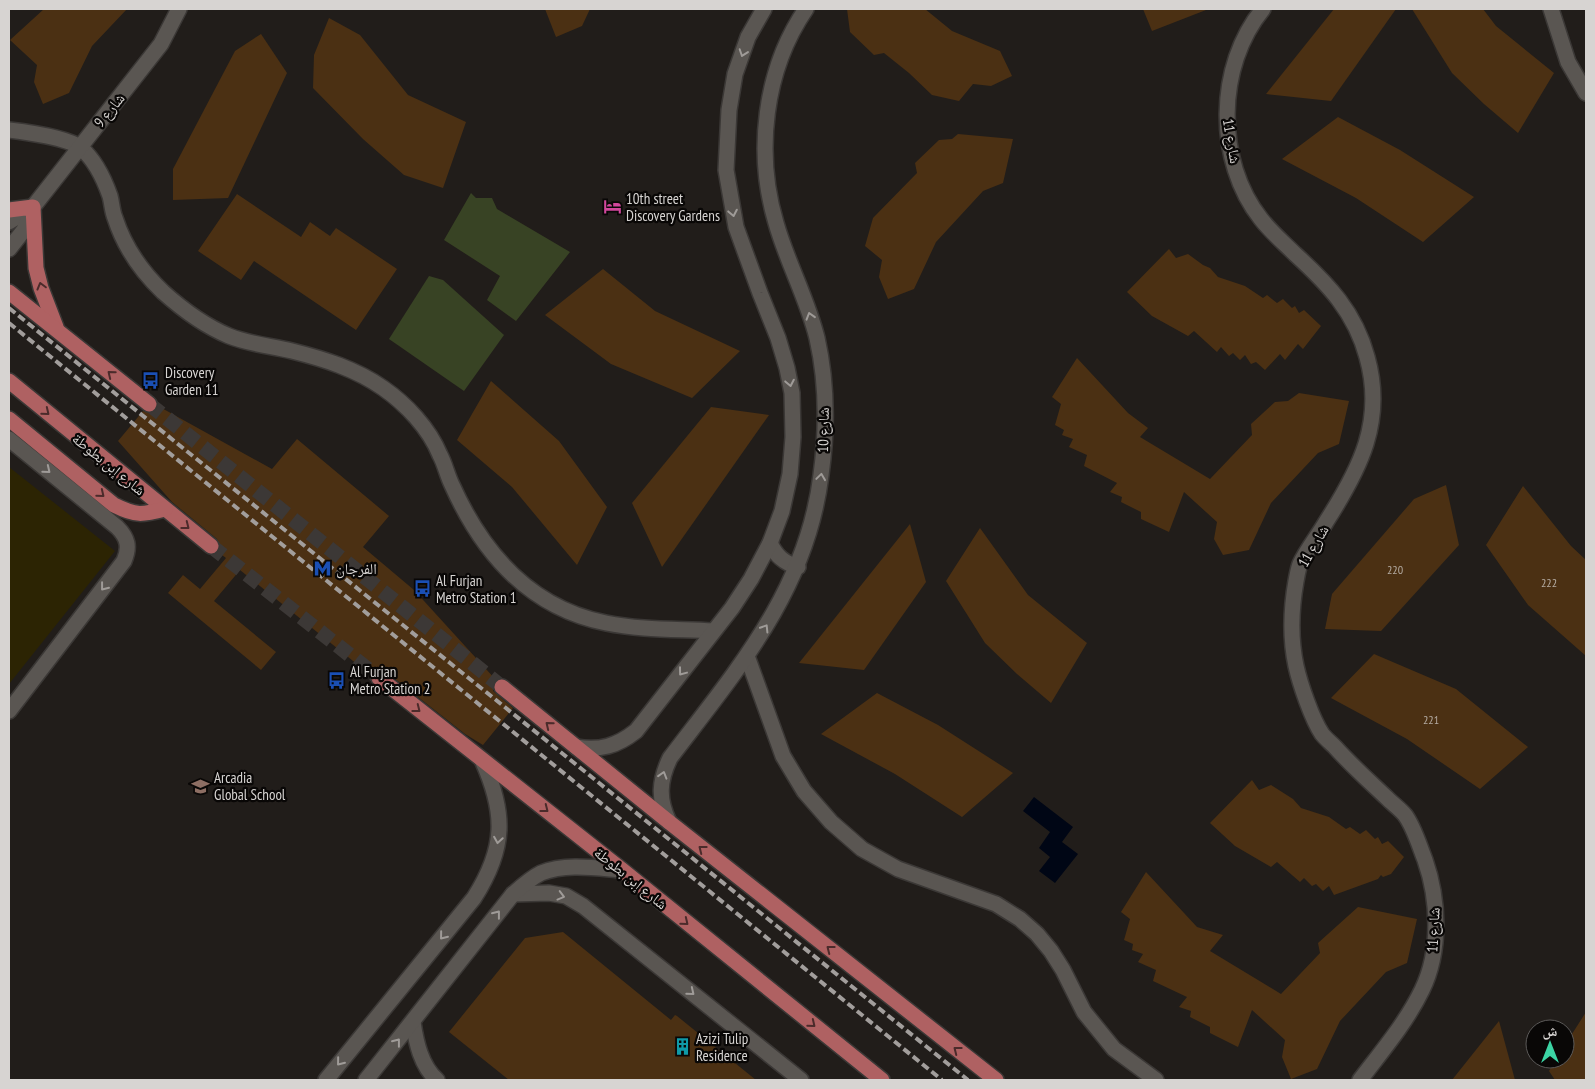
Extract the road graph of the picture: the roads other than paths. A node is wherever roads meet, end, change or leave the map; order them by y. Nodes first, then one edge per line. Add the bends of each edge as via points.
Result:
1 (179, 9) edge
2 (764, 9) edge
3 (806, 9) edge
4 (1263, 9) edge
5 (1551, 9) edge
6 (1586, 93) edge
7 (9, 130) edge
8 (79, 147) junction
9 (33, 207) junction
10 (9, 210) edge
11 (9, 222) edge
12 (9, 249) edge
13 (9, 292) edge
14 (58, 332) junction
15 (9, 381) edge
16 (149, 404) tunnel mouth
17 (9, 419) edge
18 (9, 439) edge
19 (165, 509) junction
20 (770, 543) junction
21 (211, 546) tunnel mouth
22 (798, 567) junction
23 (677, 629) junction
24 (713, 631) junction
25 (698, 650) junction
26 (748, 656) junction
27 (379, 678) tunnel mouth
28 (502, 687) tunnel mouth
29 (9, 711) edge
30 (576, 747) junction
31 (482, 760) junction
32 (669, 822) junction
33 (622, 870) junction
34 (513, 894) junction
35 (413, 1022) junction
36 (326, 1080) edge
37 (366, 1080) edge
38 (438, 1080) edge
39 (801, 1080) edge
40 (882, 1080) edge
41 (996, 1080) edge
42 (1156, 1080) edge
43 (1360, 1080) edge

1 - 8 street, شارع 9 via 161,44
2 -> 20 street, شارع 10 via 748,37 735,74 729,110 726,170 736,227 778,338 792,393 790,474 782,511
22 -> 3 street, شارع 10 via 812,523 821,477 825,431 824,384 817,339 804,294 776,223 767,185 765,147 767,112 774,79 784,47
4 - 43 street, شارع 11 via 1238,52 1230,82 1229,142 1239,179 1260,218 1343,304 1358,331 1372,384 1368,439 1358,466 1300,564 1291,632 1296,665 1322,734 1406,816 1430,873 1435,902 1432,960 1423,988 1402,1025
5 - 6 street via 1568,62
7 - 8 street
8 - 9 street, شارع 9
8 - 23 street via 103,179 114,217 139,265 171,299 208,326 228,336 314,357 357,373 405,406 425,428 440,453 455,491 484,541 504,568 521,583 560,608 604,623
9 - 10 main road
9 - 11 street, شارع 9
9 - 12 street, شارع 9 via 24,230
14 -> 9 main road via 40,288
13 - 14 main road
16 -> 14 main road
15 -> 19 main road, شارع إبن بطوطة
17 -> 19 main road via 114,505 129,512 145,514
18 -> 29 street via 117,527 128,543 124,561
19 -> 21 main road, شارع إبن بطوطة
20 - 22 street via 780,559
20 - 24 street, شارع 10 via 732,608
26 -> 22 street, شارع 10
23 - 24 street
23 - 25 street
24 - 25 street, شارع 10
25 -> 30 street, شارع 10 via 636,731 626,739 602,748
32 -> 26 street, شارع 10 via 660,797 664,770
26 - 42 street via 783,756 804,791 831,822 862,849 898,869 996,904 1020,919 1052,952 1084,1012 1114,1049
27 -> 31 main road, شارع إبن بطوطة
30 -> 28 main road
30 - 32 main road
31 -> 33 main road, شارع إبن بطوطة
31 -> 36 street via 498,807 499,831 487,878
41 -> 32 main road
33 - 34 street via 560,868 541,873
33 -> 40 main road, شارع إبن بطوطة
35 -> 34 street
34 -> 39 street via 549,893 566,896 584,906
37 -> 35 street
35 - 38 street via 420,1053 431,1075

